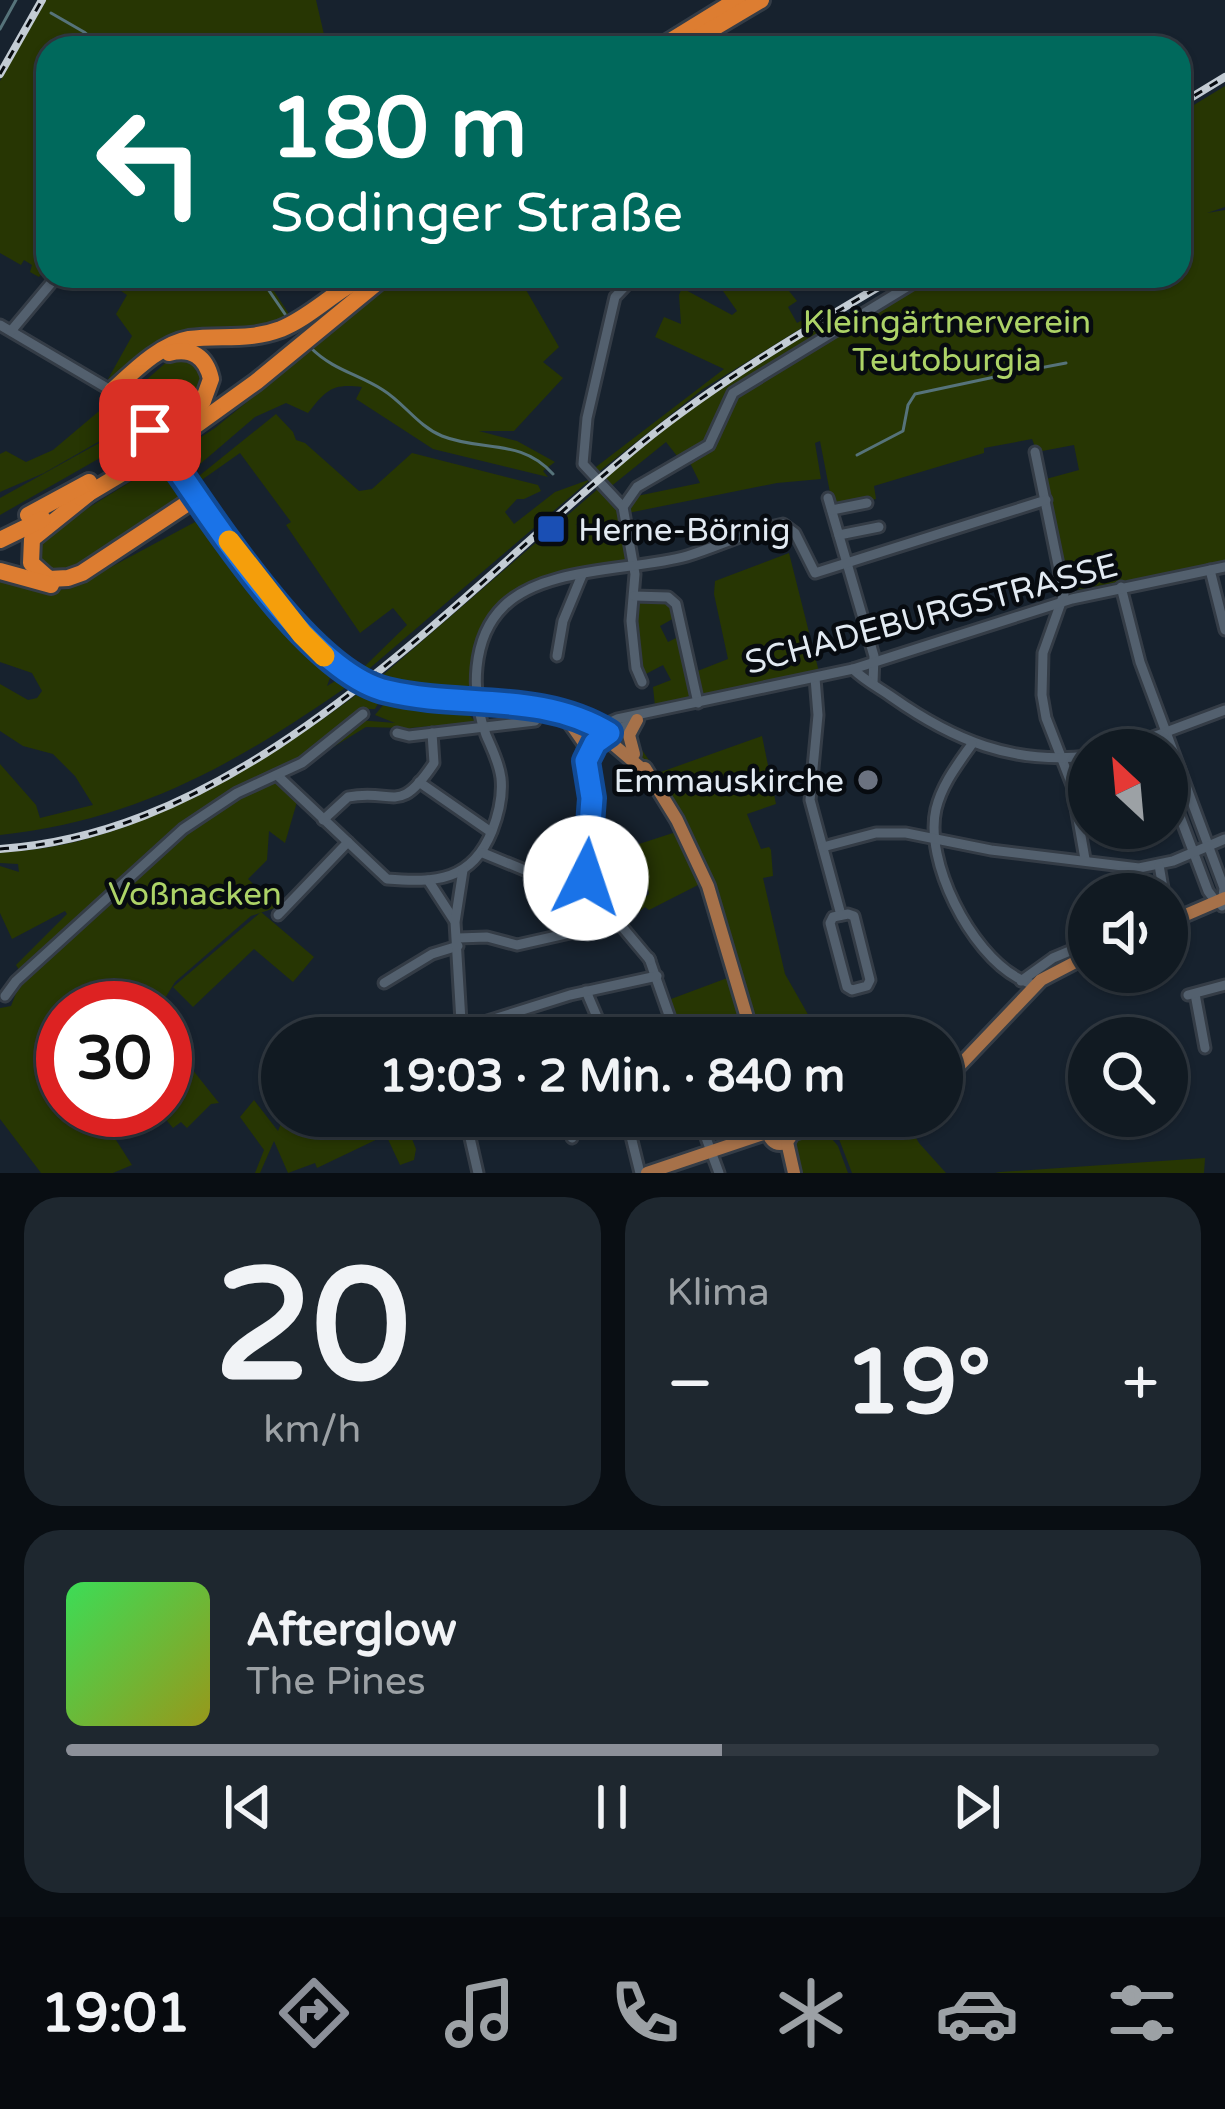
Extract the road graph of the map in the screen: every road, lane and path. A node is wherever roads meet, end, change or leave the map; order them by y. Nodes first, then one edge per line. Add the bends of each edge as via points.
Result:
1 (737, 0) edge
2 (760, 0) edge
3 (678, 36) edge
4 (700, 36) edge
5 (44, 288) edge
6 (347, 288) edge
7 (367, 288) edge
8 (624, 288) edge
9 (905, 288) edge
10 (5, 328) edge
11 (299, 333) junction
12 (115, 394) junction
13 (162, 442) junction
14 (1035, 452) dead end
15 (88, 494) junction
16 (828, 497) dead end
17 (1046, 500) junction
18 (200, 501) junction
19 (867, 503) dead end
20 (623, 507) junction
21 (832, 510) junction
22 (879, 526) dead end
23 (0, 529) edge
24 (839, 535) junction
25 (0, 540) edge
26 (634, 565) junction
27 (848, 565) junction
28 (1225, 567) edge
29 (1210, 570) junction
30 (0, 572) edge
31 (582, 575) junction
32 (1121, 587) junction
33 (634, 596) junction
34 (1064, 602) junction
35 (1225, 630) edge
36 (557, 656) dead end
37 (875, 663) junction
38 (854, 669) junction
39 (815, 678) junction
40 (642, 682) dead end
41 (873, 684) junction
42 (698, 703) junction
43 (479, 704) junction
44 (1225, 710) edge
45 (651, 713) junction
46 (363, 714) dead end
47 (566, 717) junction
48 (637, 720) junction
49 (536, 722) dead end
50 (484, 728) junction
51 (1162, 729) edge
52 (1177, 729) edge
53 (601, 731) junction
54 (397, 733) dead end
55 (432, 734) junction
56 (584, 743) junction
57 (972, 744) junction
58 (634, 754) junction
59 (1063, 758) junction
60 (1068, 758) edge
61 (586, 761) junction
62 (647, 774) junction
63 (278, 775) junction
64 (419, 782) junction
65 (1188, 795) edge
66 (323, 820) junction
67 (491, 832) junction
68 (932, 837) junction
69 (1188, 838) edge
70 (1225, 839) edge
71 (348, 842) junction
72 (823, 847) junction
73 (1209, 848) junction
74 (588, 849) junction
75 (483, 853) junction
76 (1194, 854) junction
77 (1085, 859) junction
78 (1159, 865) junction
79 (463, 870) junction
80 (1161, 873) edge
81 (428, 880) junction
82 (1222, 904) edge
83 (1188, 908) edge
84 (278, 915) dead end
85 (841, 915) junction
86 (616, 919) junction
87 (455, 922) junction
88 (458, 942) junction
89 (1068, 952) edge
90 (1068, 964) edge
91 (657, 976) junction
92 (384, 982) dead end
93 (1024, 984) junction
94 (1225, 985) edge
95 (586, 991) junction
96 (5, 996) dead end
97 (461, 1017) edge
98 (504, 1017) edge
99 (597, 1017) edge
100 (670, 1017) edge
101 (747, 1017) edge
102 (1205, 1048) dead end
103 (963, 1066) edge
104 (470, 1137) edge
105 (633, 1137) edge
106 (705, 1137) edge
107 (756, 1137) edge
108 (780, 1137) edge
109 (710, 1150) junction
110 (478, 1173) edge
111 (644, 1173) edge
112 (719, 1173) edge
113 (791, 1173) edge

1 - 3 highway
2 - 4 highway
5 - 10 street
6 - 11 highway
7 - 11 highway
8 - 20 street via 615,297 583,456
9 - 20 street via 733,394 709,445 642,484
10 - 12 street
11 - 12 highway via 178,342
11 - 13 highway
12 - 13 highway via 169,354 202,358 212,379 208,393
12 - 18 main road
13 - 15 highway
13 - 23 highway
14 - 17 street
15 - 18 highway via 32,539 32,562 49,579 82,573
15 - 25 highway
16 - 21 street
17 - 27 street
17 - 34 street
18 - 30 highway via 69,582
18 - 43 main road via 310,644 356,678 420,701
19 - 21 street
20 - 26 street
21 - 24 street
22 - 24 street
24 - 27 street
26 - 27 street via 782,524 795,533 811,571
26 - 31 street
26 - 33 street
27 - 37 street
28 - 29 street, SCHADEBURGSTRASSE
29 - 32 street, SCHADEBURGSTRASSE
29 - 35 street
31 - 36 street
31 - 43 street via 518,595 494,618 479,655
32 - 34 street, SCHADEBURGSTRASSE
32 - 51 street
33 - 40 street
33 - 42 street via 676,604
34 - 37 street, SCHADEBURGSTRASSE
34 - 59 street via 1041,672 1046,718
37 - 38 street, SCHADEBURGSTRASSE
37 - 41 street
38 - 39 street, SCHADEBURGSTRASSE
38 - 41 street
39 - 42 street, SCHADEBURGSTRASSE
39 - 72 street via 810,800
41 - 57 street
42 - 45 street, SCHADEBURGSTRASSE
43 - 47 main road
43 - 50 street
43 - 53 main road via 548,706
44 - 52 street
45 - 48 street, SCHADEBURGSTRASSE
45 - 53 street, SCHADEBURGSTRASSE via 617,718
46 - 63 street
47 - 53 main road
47 - 56 main road
48 - 53 street, SCHADEBURGSTRASSE
48 - 58 main road via 629,735
49 - 50 street
50 - 55 street
50 - 67 street via 501,780
53 - 56 street
53 - 58 main road
53 - 61 street
53 - 62 main road
54 - 55 street
55 - 64 street via 434,763
56 - 61 street
57 - 59 street
57 - 68 street via 943,788
58 - 62 main road
59 - 60 street
59 - 77 street
61 - 74 street
62 - 101 main road via 708,886
63 - 66 street
63 - 96 street via 173,837
64 - 66 street via 399,798 348,797
64 - 67 street
65 - 73 street
66 - 71 street
67 - 75 street
68 - 72 street via 884,832
68 - 77 street
68 - 93 street via 964,917
69 - 76 street
70 - 73 street
71 - 81 street via 387,879
71 - 84 street
72 - 85 street
73 - 76 street
73 - 82 street
74 - 75 street via 527,871
74 - 86 street via 587,885
75 - 79 street
76 - 78 street
76 - 82 street
77 - 78 street
78 - 80 street
79 - 81 street
79 - 87 street
81 - 87 street
82 - 83 main road
85 - 85 street via 830,923 852,990 870,980 854,916
86 - 88 street via 517,945 487,937
86 - 91 street via 638,939
87 - 88 street
88 - 92 street
88 - 97 street
89 - 93 street
90 - 93 main road
91 - 95 street
91 - 100 street
93 - 103 main road
94 - 102 street via 1191,994
95 - 98 street
95 - 99 street
104 - 110 street
105 - 111 street
106 - 109 street
107 - 109 main road
108 - 113 main road
109 - 111 main road
109 - 112 street

